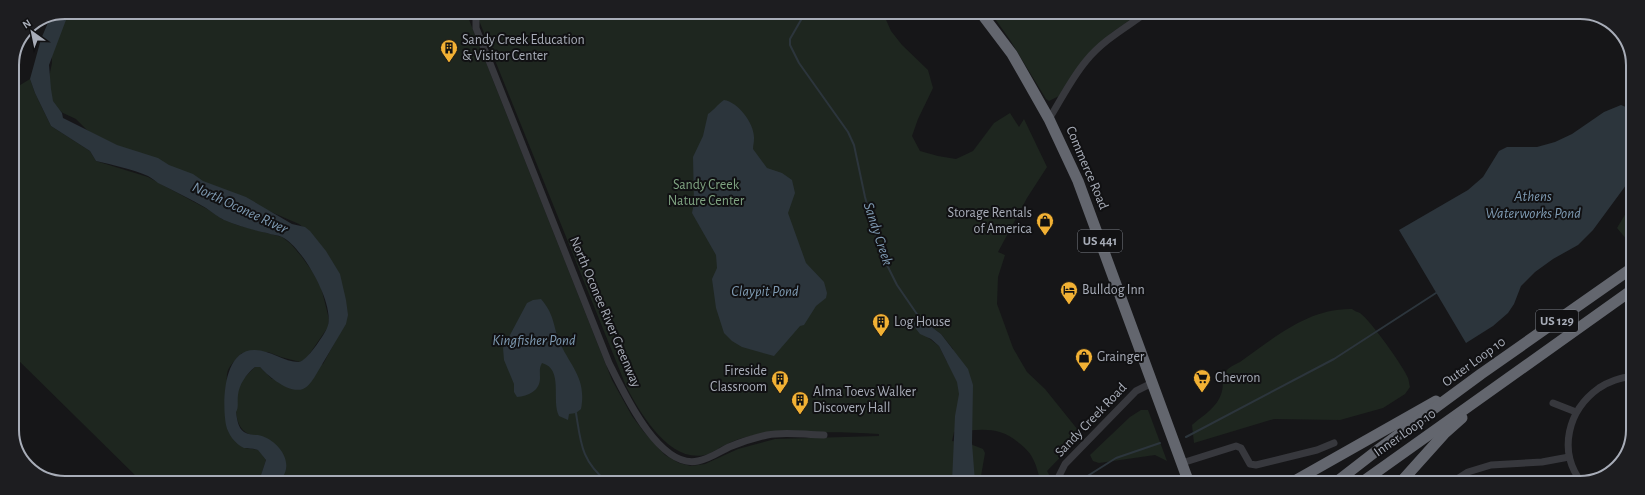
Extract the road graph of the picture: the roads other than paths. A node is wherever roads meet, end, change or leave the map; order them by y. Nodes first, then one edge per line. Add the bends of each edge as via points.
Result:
1 (476, 19) dead end
2 (986, 19) edge
3 (1137, 19) edge
4 (1050, 119) junction
5 (1626, 272) edge
6 (1626, 294) edge
7 (1481, 374) junction
8 (1626, 377) edge
9 (1505, 380) junction
10 (1152, 383) junction
11 (1553, 402) dead end
12 (1576, 412) junction
13 (824, 435) dead end
14 (1334, 443) dead end
15 (1569, 457) junction
16 (1182, 463) junction
17 (1058, 476) edge
18 (1187, 476) edge
19 (1303, 476) edge
20 (1344, 476) edge
21 (1371, 476) edge
22 (1406, 476) edge
23 (1462, 476) edge
24 (1577, 476) edge

1 - 13 street, North Oconee River Greenway via 476,28 609,363 632,409 649,432 670,454 687,462 698,462 746,440 766,436 789,433
2 - 4 highway, Commerce Road / US 441 via 1012,54
3 - 4 street via 1114,35 1087,60
4 - 10 highway, Commerce Road / US 441 via 1078,181
5 - 7 highway, Outer Loop 10 / US 129
6 - 9 highway, US 129
7 - 19 highway
7 - 20 highway, Outer Loop 10 / US 129
8 - 12 street via 1606,383 1589,395
9 - 21 highway, Inner Loop 10 / US 129
9 - 22 highway via 1444,434
10 - 16 highway, Commerce Road / US 441
10 - 17 street, Sandy Creek Road via 1136,391 1065,464
11 - 12 street
12 - 15 street via 1570,428
14 - 16 street via 1318,450 1256,465 1250,464 1241,448 1236,446
15 - 23 street via 1542,462 1491,465
15 - 24 street
16 - 18 highway, Commerce Road / US 441

